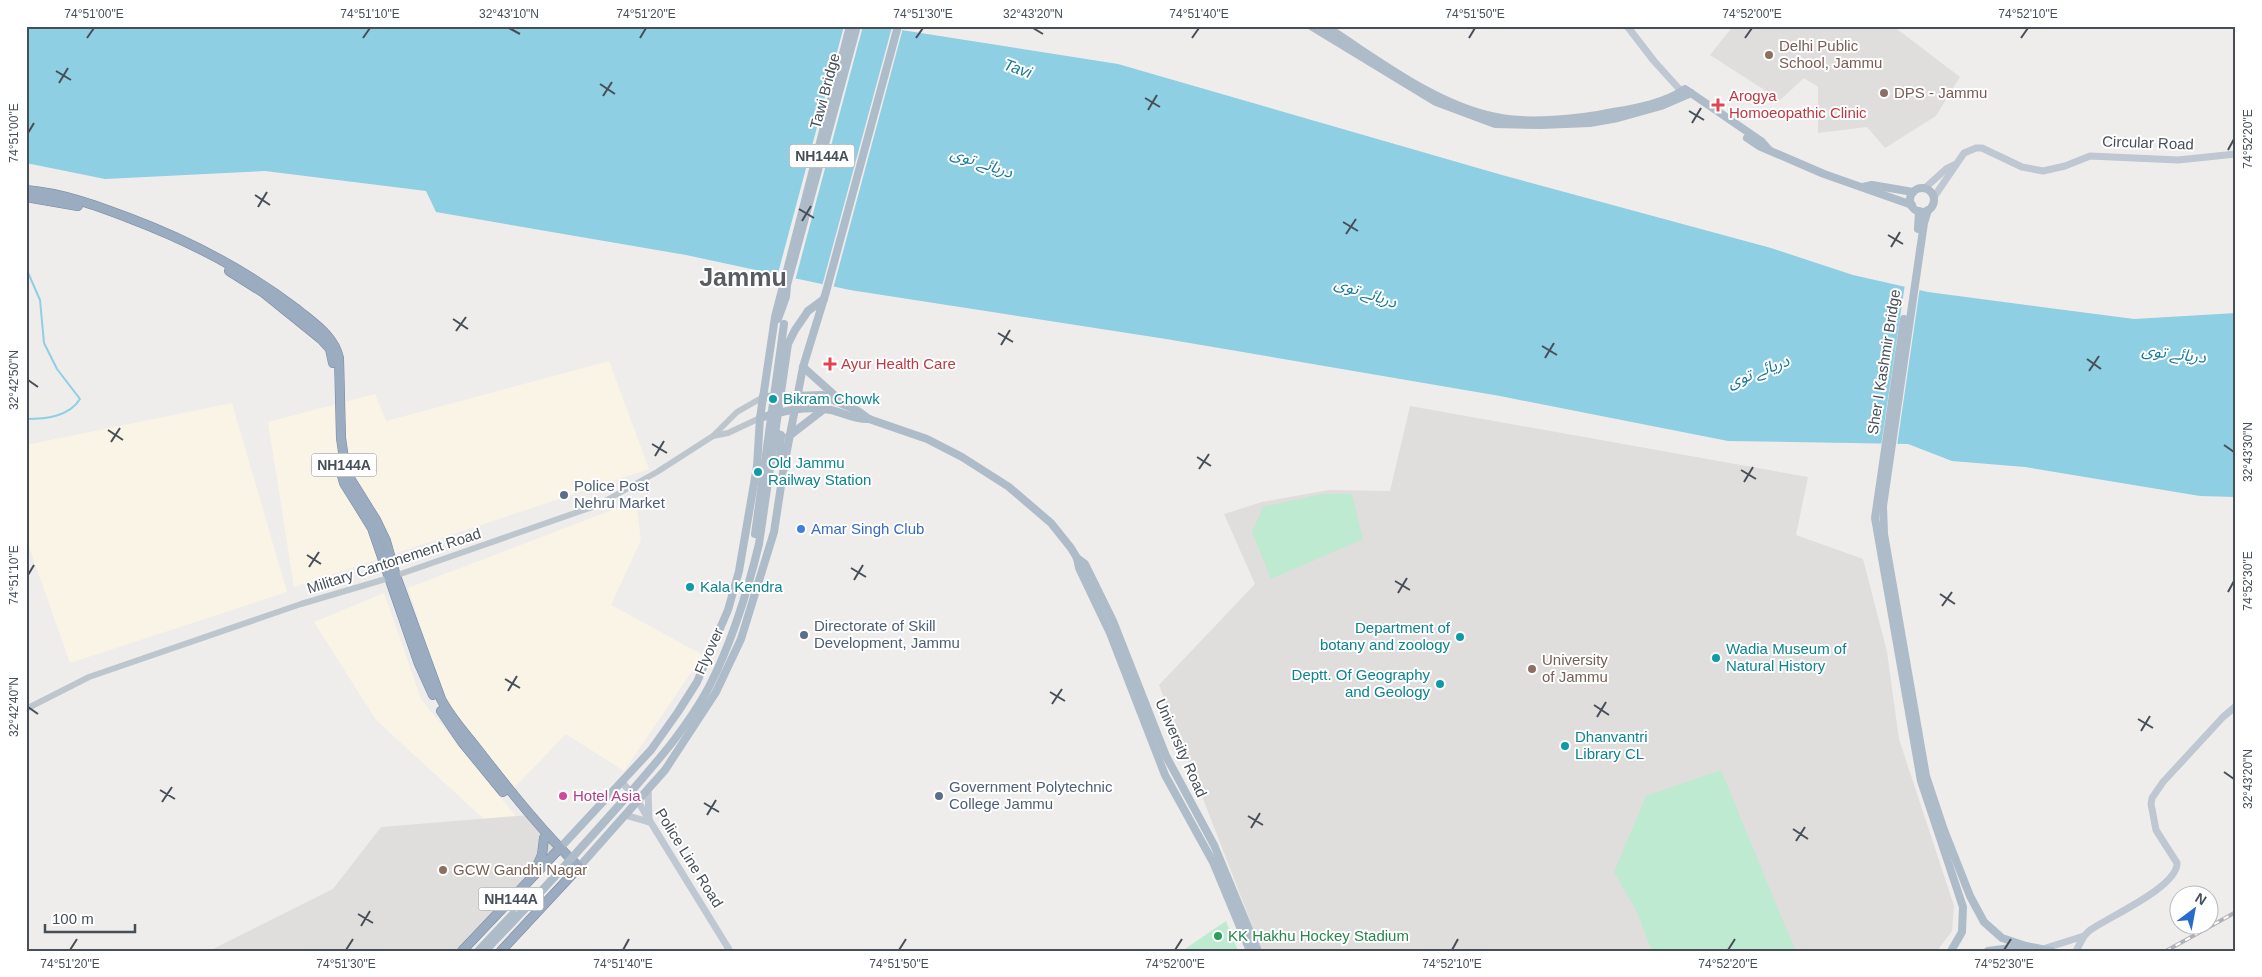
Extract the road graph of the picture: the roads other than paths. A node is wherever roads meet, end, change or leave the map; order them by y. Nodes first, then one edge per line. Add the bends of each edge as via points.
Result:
1 (850, 26) edge
2 (857, 26) edge
3 (898, 26) edge
4 (1311, 26) edge
5 (1325, 26) edge
6 (1627, 26) edge
7 (1686, 92) junction
8 (2236, 154) edge
9 (1954, 165) junction
10 (1863, 187) junction
11 (1925, 188) junction
12 (26, 190) edge
13 (1913, 192) junction
14 (26, 197) edge
15 (1934, 198) junction
16 (1912, 205) junction
17 (1928, 210) junction
18 (1919, 211) junction
19 (1921, 223) junction
20 (785, 284) junction
21 (825, 295) junction
22 (786, 297) junction
23 (773, 336) junction
24 (803, 367) junction
25 (796, 395) junction
26 (763, 397) junction
27 (850, 408) junction
28 (795, 409) junction
29 (824, 409) junction
30 (760, 418) junction
31 (869, 418) junction
32 (713, 436) junction
33 (789, 436) junction
34 (759, 442) junction
35 (784, 466) junction
36 (1880, 506) junction
37 (1077, 558) junction
38 (393, 577) junction
39 (2236, 706) edge
40 (26, 709) edge
41 (622, 782) junction
42 (648, 789) junction
43 (637, 800) junction
44 (625, 815) junction
45 (649, 822) junction
46 (544, 838) junction
47 (558, 850) junction
48 (577, 869) junction
49 (530, 879) junction
50 (2084, 936) junction
51 (2026, 946) junction
52 (2049, 950) edge
53 (462, 951) edge
54 (478, 951) edge
55 (486, 951) edge
56 (501, 951) edge
57 (730, 951) edge
58 (1250, 951) edge
59 (1258, 951) edge
60 (1951, 951) edge
61 (1988, 951) edge
62 (2076, 951) edge

1 - 20 main road
2 - 20 main road, Tawi Bridge / NH144A
3 - 21 main road
4 - 7 main road via 1436,102 1495,124 1540,125 1618,118 1661,106
5 - 7 main road via 1432,93 1477,112 1504,119 1603,114
6 - 7 main road via 1673,83
7 - 10 main road via 1761,141 1769,150
8 - 9 main road, Circular Road via 2170,160 2102,155 2083,157 2065,166 2043,171 2022,167 1976,148 1964,153
9 - 11 main road
9 - 15 main road
10 - 13 main road via 1872,185
10 - 16 main road
11 - 13 main road
11 - 15 main road
12 - 38 highway, NH144A via 78,200 190,243 262,284 329,337 339,358 346,472 382,530
13 - 16 main road
14 - 38 highway, NH144A via 82,207 191,250 264,293 326,344 333,357 334,428 339,470 372,528
15 - 17 main road
16 - 18 main road
17 - 18 main road
17 - 19 main road
18 - 19 main road
19 - 36 main road, Sher I Kashmir Bridge
20 - 22 main road, Tawi Bridge
20 - 23 main road via 775,316
21 - 24 main road
21 - 55 main road, Flyover, bridge via 808,311 788,344 752,575 730,639 708,688 660,759
22 - 23 main road, Tawi Bridge
22 - 54 main road, Flyover, bridge via 754,543 729,629 704,686 656,755 570,854
23 - 26 main road
24 - 25 main road
24 - 27 main road
25 - 26 main road
25 - 27 main road via 822,395
25 - 28 main road
26 - 30 main road
26 - 32 street via 737,412
27 - 31 main road
28 - 29 main road
28 - 30 main road
28 - 33 main road
29 - 31 main road via 857,419
29 - 33 main road
30 - 32 street, Military Cantonement Road via 728,433
30 - 34 main road
31 - 37 main road, University Road via 936,443 996,478 1052,523
32 - 38 street, Military Cantonement Road via 658,472 598,505
33 - 35 main road
34 - 35 main road via 767,431 781,435 780,458
34 - 41 main road via 739,571 716,642 678,712 651,750
35 - 42 main road via 774,532 738,648 696,724
36 - 51 main road via 1926,776 1970,896 1984,922 2002,938
36 - 60 main road via 1876,534 1921,781 1963,907 1962,932
37 - 58 main road, University Road via 1165,775 1213,862
37 - 59 main road, University Road via 1085,564 1113,621 1166,756 1217,852
38 - 40 street, Military Cantonement Road via 301,604 89,677
38 - 46 highway, NH144A via 419,664 445,718
38 - 47 highway, NH144A via 444,706
39 - 50 main road via 2163,782 2152,798 2156,830 2177,863 2174,874 2160,887
41 - 43 main road, Police Line Road
41 - 47 main road
42 - 43 main road
42 - 45 main road
43 - 44 main road
43 - 45 main road, Police Line Road
44 - 45 main road
44 - 48 main road
45 - 57 main road, Police Line Road
46 - 47 highway, NH144A
46 - 49 highway via 542,854
47 - 48 highway, NH144A
47 - 49 highway, NH144A
48 - 56 highway, NH144A
49 - 53 highway, NH144A
50 - 52 main road
50 - 62 main road
51 - 52 main road
51 - 61 main road

